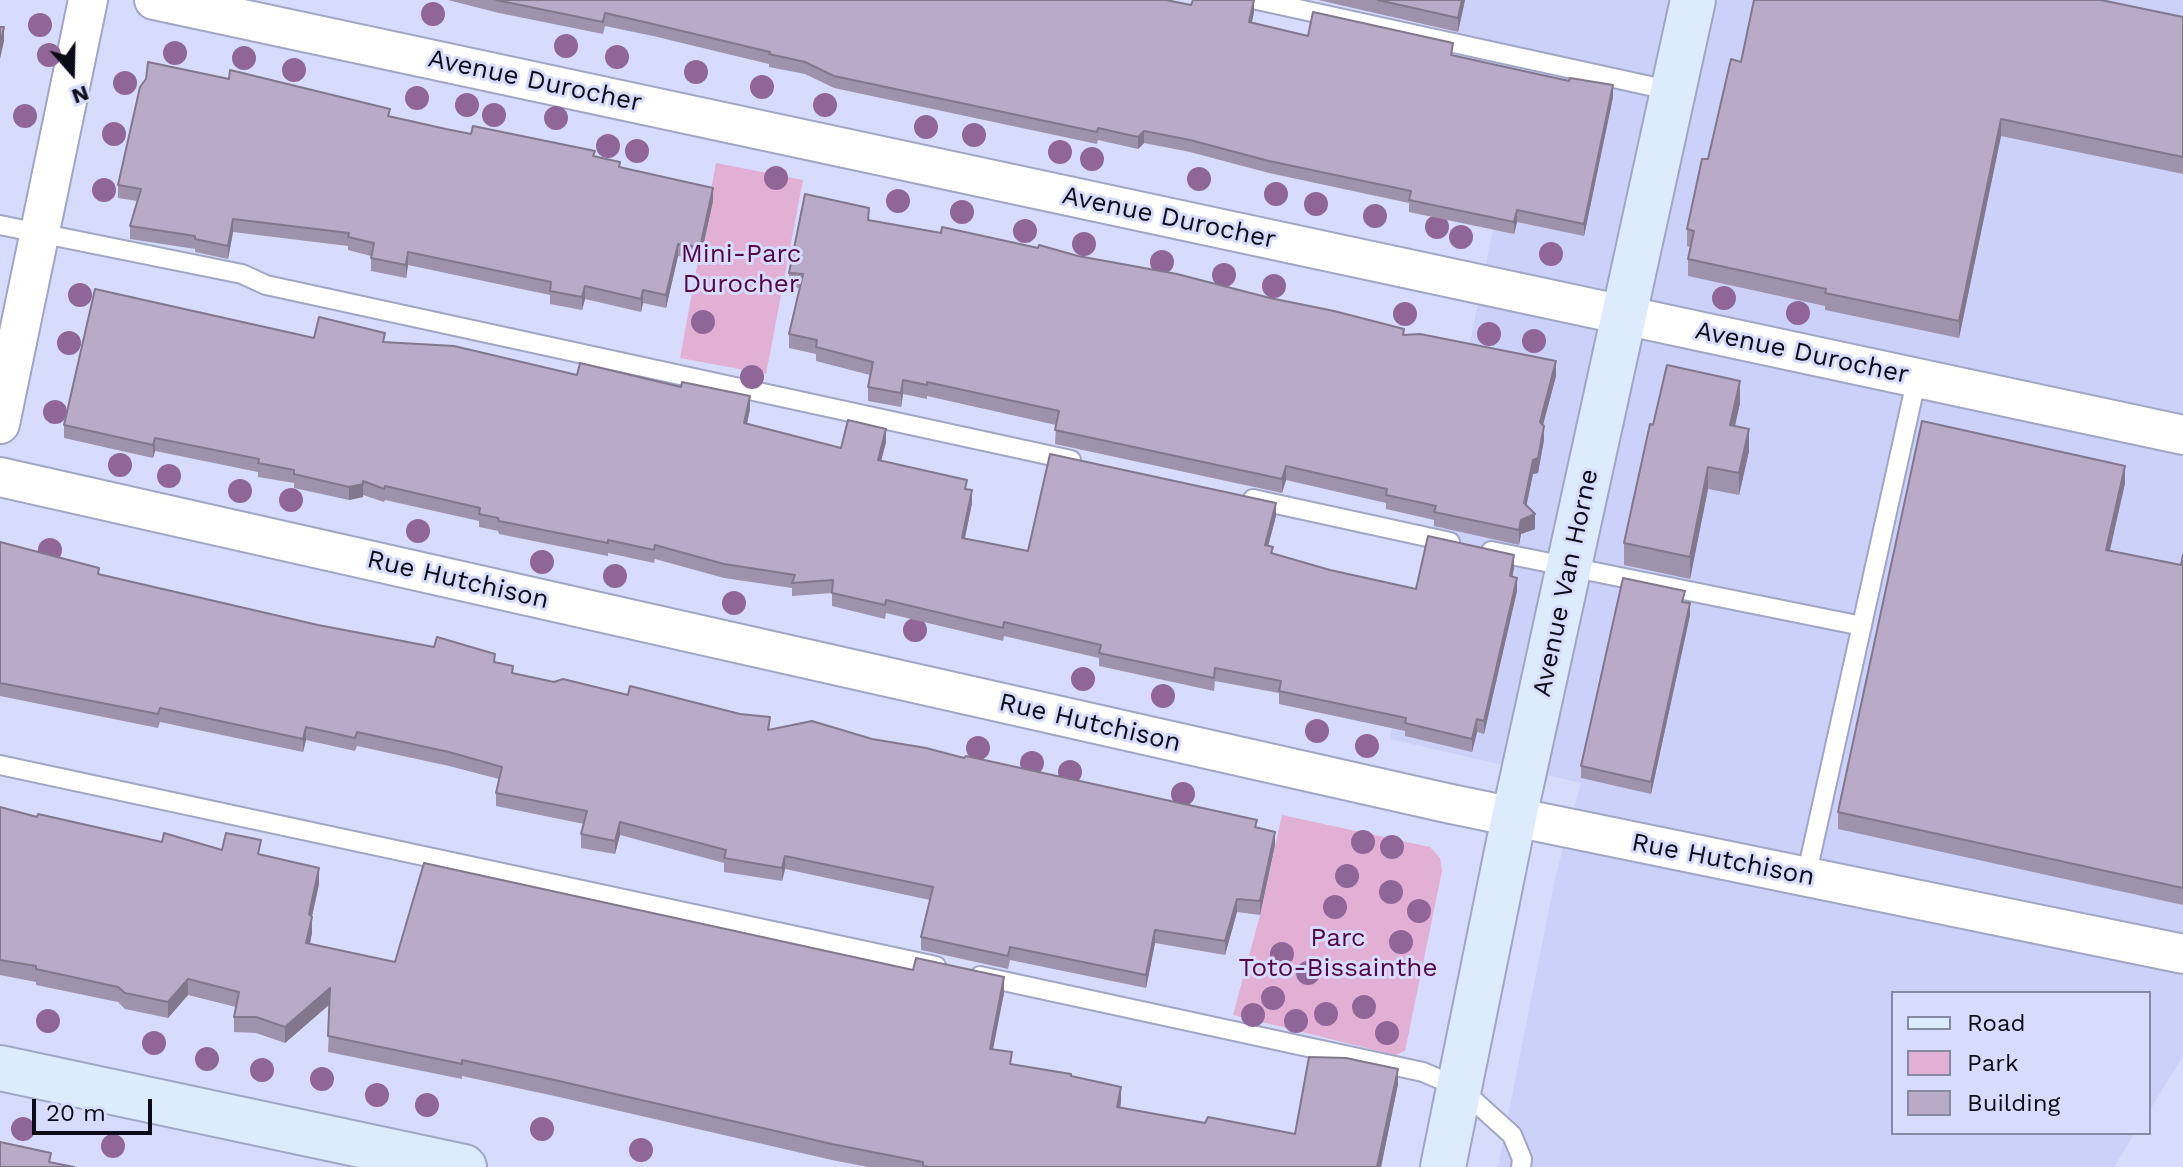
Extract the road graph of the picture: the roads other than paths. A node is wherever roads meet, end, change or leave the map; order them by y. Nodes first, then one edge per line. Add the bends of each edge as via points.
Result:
1 (88, 0) edge
2 (154, 0) edge
3 (1257, 0) edge
4 (1693, 0) edge
5 (1673, 91) junction
6 (0, 225) edge
7 (40, 233) junction
8 (1623, 314) junction
9 (1917, 377) junction
10 (0, 424) edge
11 (2183, 435) edge
12 (1089, 464) edge
13 (0, 477) edge
14 (1229, 494) edge
15 (1570, 568) junction
16 (1862, 626) junction
17 (0, 765) edge
18 (1514, 817) junction
19 (1806, 877) junction
20 (2183, 954) edge
21 (0, 1068) edge
22 (1460, 1088) junction
23 (464, 1167) edge
24 (1443, 1167) edge
25 (1521, 1167) edge

1 - 7 street
2 - 8 street, Avenue Durocher
3 - 5 lane
4 - 5 main road, Avenue Van Horne
5 - 8 main road, Avenue Van Horne
6 - 7 lane
7 - 10 street
7 - 12 lane
8 - 9 street, Avenue Durocher
8 - 15 main road, Avenue Van Horne
9 - 11 street, Avenue Durocher
9 - 16 lane
13 - 18 street, Rue Hutchison
14 - 15 lane
15 - 16 lane
15 - 18 main road, Avenue Van Horne
16 - 19 lane
17 - 22 lane via 1416,1069
18 - 19 street, Rue Hutchison
18 - 22 main road, Avenue Van Horne
19 - 20 street, Rue Hutchison
21 - 23 main road
22 - 24 main road, Avenue Van Horne
22 - 25 lane via 1512,1135

